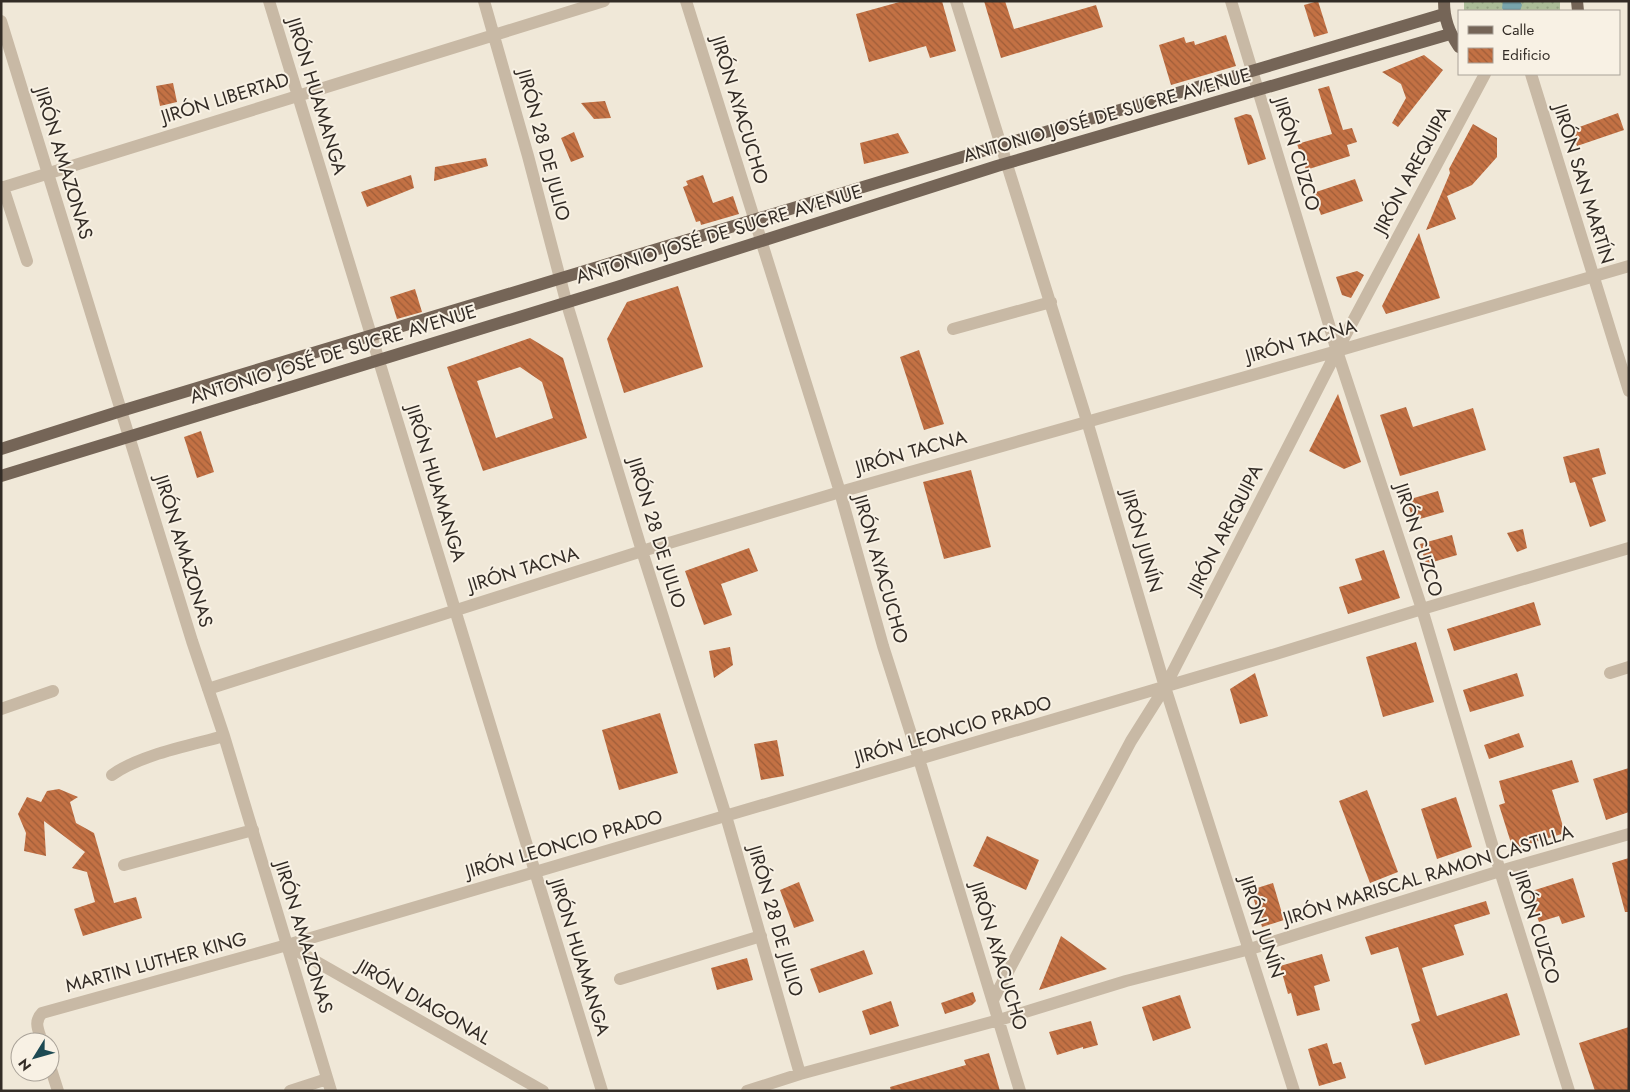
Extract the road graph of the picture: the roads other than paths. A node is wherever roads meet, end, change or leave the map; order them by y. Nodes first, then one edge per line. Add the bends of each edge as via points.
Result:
1 (269, 1) edge
2 (484, 1) edge
3 (604, 1) edge
4 (686, 1) edge
5 (956, 1) edge
6 (1231, 1) edge
7 (1444, 8) edge
8 (1, 21) edge
9 (1450, 34) junction
10 (494, 36) junction
11 (1458, 46) edge
12 (1252, 71) junction
13 (1484, 75) edge
14 (1531, 75) edge
15 (1258, 90) junction
16 (298, 96) junction
17 (1002, 145) junction
18 (1008, 164) junction
19 (48, 173) junction
20 (2, 187) edge
21 (755, 220) junction
22 (762, 241) junction
23 (27, 261) dead end
24 (1629, 266) edge
25 (1593, 277) junction
26 (560, 279) junction
27 (566, 302) junction
28 (1051, 302) junction
29 (953, 329) dead end
30 (371, 336) junction
31 (1336, 351) junction
32 (378, 360) junction
33 (1629, 391) edge
34 (121, 411) junction
35 (1087, 421) junction
36 (129, 437) junction
37 (1, 449) edge
38 (1, 476) edge
39 (840, 492) junction
40 (1629, 548) edge
41 (642, 552) junction
42 (1422, 609) junction
43 (455, 610) junction
44 (1629, 667) edge
45 (1610, 674) dead end
46 (1165, 687) junction
47 (208, 689) junction
48 (53, 691) dead end
49 (1, 709) edge
50 (224, 736) junction
51 (919, 759) junction
52 (112, 775) dead end
53 (726, 816) junction
54 (253, 830) junction
55 (1629, 834) edge
56 (124, 865) dead end
57 (1500, 871) junction
58 (535, 872) junction
59 (760, 936) junction
60 (287, 945) junction
61 (1250, 949) junction
62 (620, 979) dead end
63 (993, 1000) junction
64 (999, 1020) junction
65 (39, 1032) edge
66 (800, 1074) junction
67 (329, 1085) edge
68 (290, 1091) edge
69 (543, 1091) edge
70 (602, 1091) edge
71 (747, 1091) edge
72 (1020, 1091) edge
73 (1294, 1091) edge
74 (1569, 1091) edge

1 - 16 street, JIRÓN HUAMANGA
2 - 10 street, JIRÓN 28 DE JULIO
3 - 10 street, JIRÓN LIBERTAD
4 - 21 street, JIRÓN AYACUCHO
5 - 17 street, JIRÓN JUNÍN
6 - 12 street, JIRÓN CUZCO
7 - 9 main road
7 - 12 main road, ANTONIO JOSÉ DE SUCRE AVENUE
8 - 19 street, JIRÓN AMAZONAS
9 - 11 main road
9 - 15 main road, ANTONIO JOSÉ DE SUCRE AVENUE
10 - 16 street, JIRÓN LIBERTAD
10 - 26 street, JIRÓN 28 DE JULIO
12 - 15 street, JIRÓN CUZCO
12 - 17 main road, ANTONIO JOSÉ DE SUCRE AVENUE
13 - 31 street, JIRÓN AREQUIPA
14 - 25 street, JIRÓN SAN MARTÍN
15 - 18 main road, ANTONIO JOSÉ DE SUCRE AVENUE
15 - 31 street, JIRÓN CUZCO
16 - 19 street, JIRÓN LIBERTAD
16 - 30 street, JIRÓN HUAMANGA
17 - 18 street, JIRÓN JUNÍN
17 - 21 main road, ANTONIO JOSÉ DE SUCRE AVENUE
18 - 22 main road, ANTONIO JOSÉ DE SUCRE AVENUE
18 - 28 street, JIRÓN JUNÍN
19 - 20 street, JIRÓN LIBERTAD
19 - 34 street, JIRÓN AMAZONAS
20 - 23 street
21 - 22 street, JIRÓN AYACUCHO
21 - 26 main road, ANTONIO JOSÉ DE SUCRE AVENUE
22 - 27 main road, ANTONIO JOSÉ DE SUCRE AVENUE
22 - 39 street, JIRÓN AYACUCHO
24 - 25 street, JIRÓN TACNA
25 - 31 street, JIRÓN TACNA
25 - 33 street, JIRÓN SAN MARTÍN
26 - 27 street, JIRÓN 28 DE JULIO
26 - 30 main road, ANTONIO JOSÉ DE SUCRE AVENUE
27 - 32 main road, ANTONIO JOSÉ DE SUCRE AVENUE
27 - 41 street, JIRÓN 28 DE JULIO
28 - 29 street
28 - 35 street, JIRÓN JUNÍN
30 - 32 street, JIRÓN HUAMANGA
30 - 34 main road, ANTONIO JOSÉ DE SUCRE AVENUE
31 - 35 street, JIRÓN TACNA
31 - 42 street, JIRÓN CUZCO
31 - 46 street, JIRÓN AREQUIPA
32 - 36 main road, ANTONIO JOSÉ DE SUCRE AVENUE
32 - 43 street, JIRÓN HUAMANGA
34 - 36 street, JIRÓN AMAZONAS
34 - 37 main road, ANTONIO JOSÉ DE SUCRE AVENUE
35 - 39 street, JIRÓN TACNA
35 - 46 street, JIRÓN JUNÍN
36 - 38 main road, ANTONIO JOSÉ DE SUCRE AVENUE
36 - 47 street, JIRÓN AMAZONAS
39 - 41 street, JIRÓN TACNA
39 - 51 street, JIRÓN AYACUCHO
40 - 42 street, JIRÓN LEONCIO PRADO
41 - 43 street, JIRÓN TACNA
41 - 53 street, JIRÓN 28 DE JULIO
42 - 46 street, JIRÓN LEONCIO PRADO
42 - 57 street, JIRÓN CUZCO
43 - 47 street, JIRÓN TACNA
43 - 58 street, JIRÓN HUAMANGA
44 - 45 street
46 - 51 street, JIRÓN LEONCIO PRADO
46 - 61 street, JIRÓN JUNÍN
46 - 63 street, JIRÓN AREQUIPA via 1131,741
47 - 50 street, JIRÓN AMAZONAS
48 - 49 street
50 - 52 street via 140,760
50 - 54 street, JIRÓN AMAZONAS
51 - 53 street, JIRÓN LEONCIO PRADO
51 - 63 street, JIRÓN AYACUCHO
53 - 58 street, JIRÓN LEONCIO PRADO
53 - 59 street, JIRÓN 28 DE JULIO
54 - 56 street
54 - 60 street, JIRÓN AMAZONAS
55 - 57 street, JIRÓN MARISCAL RAMON CASTILLA
57 - 61 street, JIRÓN MARISCAL RAMON CASTILLA
57 - 74 street, JIRÓN CUZCO
58 - 60 street, JIRÓN LEONCIO PRADO
58 - 70 street, JIRÓN HUAMANGA
59 - 62 street
59 - 66 street, JIRÓN 28 DE JULIO
60 - 65 street, MARTIN LUTHER KING via 42,1013 36,1023
60 - 67 street, JIRÓN AMAZONAS
60 - 69 street, JIRÓN DIAGONAL
61 - 64 street, JIRÓN MARISCAL RAMON CASTILLA via 1126,981
61 - 73 street, JIRÓN JUNÍN
63 - 64 street, JIRÓN AYACUCHO
64 - 66 street, JIRÓN MARISCAL RAMON CASTILLA
64 - 72 street, JIRÓN AYACUCHO
66 - 71 street, JIRÓN MARISCAL RAMON CASTILLA
67 - 68 street

